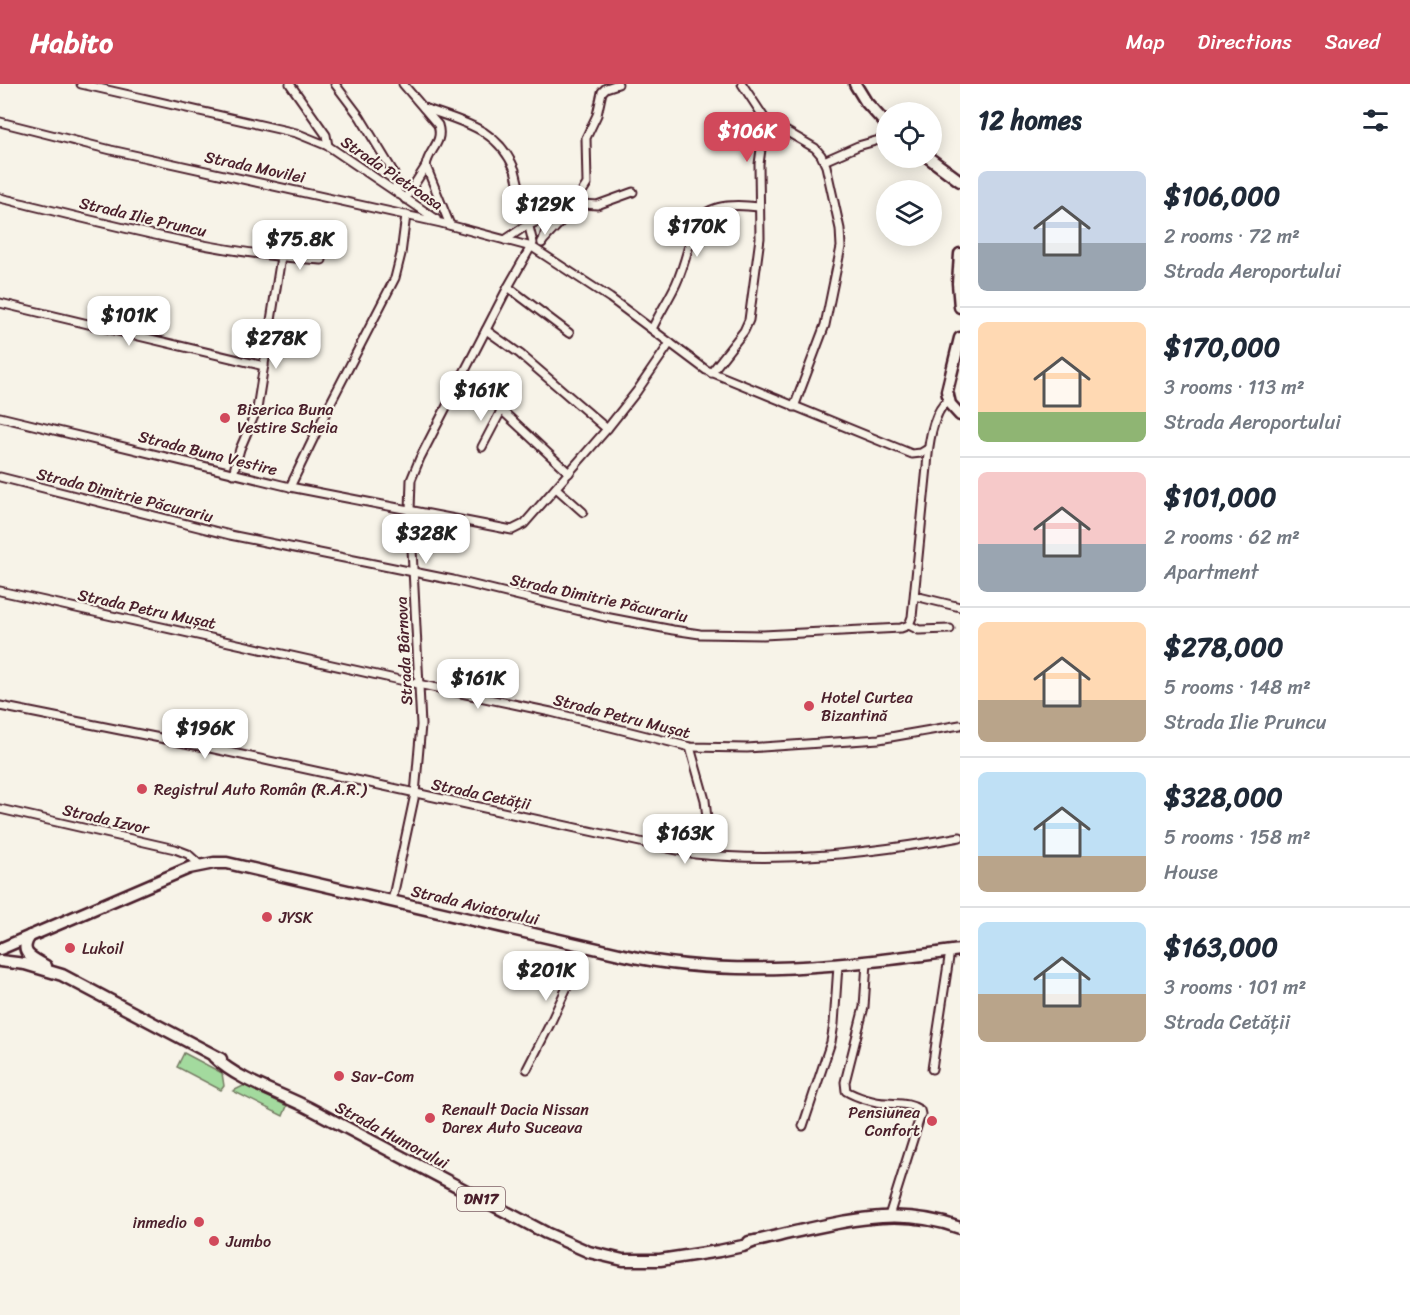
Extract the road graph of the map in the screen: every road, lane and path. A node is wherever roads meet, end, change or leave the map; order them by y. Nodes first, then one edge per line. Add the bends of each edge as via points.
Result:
1 (81, 84) edge
2 (290, 84) edge
3 (335, 84) edge
4 (403, 84) edge
5 (618, 84) edge
6 (742, 84) edge
7 (855, 84) edge
8 (424, 108) junction
9 (876, 113) edge
10 (765, 119) junction
11 (0, 122) edge
12 (876, 141) edge
13 (328, 146) junction
14 (824, 161) junction
15 (426, 165) junction
16 (942, 168) edge
17 (959, 180) edge
18 (633, 192) dead end
19 (401, 197) junction
20 (0, 198) edge
21 (575, 203) junction
22 (759, 207) junction
23 (406, 215) junction
24 (551, 216) junction
25 (441, 222) junction
26 (529, 224) junction
27 (450, 225) junction
28 (505, 240) junction
29 (542, 242) junction
30 (535, 248) junction
31 (960, 254) edge
32 (281, 257) junction
33 (322, 260) dead end
34 (508, 287) junction
35 (0, 303) edge
36 (960, 307) edge
37 (651, 329) junction
38 (486, 330) junction
39 (569, 333) dead end
40 (960, 338) edge
41 (670, 343) junction
42 (264, 366) junction
43 (711, 373) junction
44 (463, 374) junction
45 (948, 400) junction
46 (794, 407) junction
47 (502, 409) junction
48 (960, 415) edge
49 (0, 417) edge
50 (607, 429) junction
51 (482, 447) dead end
52 (926, 450) junction
53 (569, 473) junction
54 (233, 474) junction
55 (0, 477) edge
56 (290, 487) junction
57 (556, 488) junction
58 (410, 510) junction
59 (583, 512) dead end
60 (414, 572) junction
61 (0, 591) edge
62 (915, 596) junction
63 (960, 607) edge
64 (909, 625) junction
65 (950, 629) dead end
66 (419, 685) junction
67 (0, 706) edge
68 (960, 725) edge
69 (690, 747) junction
70 (415, 794) junction
71 (0, 809) edge
72 (960, 837) edge
73 (711, 855) junction
74 (200, 865) junction
75 (392, 901) junction
76 (30, 936) junction
77 (586, 946) junction
78 (0, 949) edge
79 (955, 951) edge
80 (0, 961) edge
81 (867, 962) junction
82 (838, 965) junction
83 (62, 975) junction
84 (527, 1069) dead end
85 (932, 1069) dead end
86 (803, 1126) dead end
87 (890, 1216) junction
88 (960, 1228) edge

1 - 13 street, Strada Pietroasa via 296,133
2 - 13 street, Strada Pietroasa via 326,135
3 - 19 street via 391,168
4 - 8 street
5 - 21 street via 606,88 600,97 585,144 587,184
6 - 10 street
7 - 9 main road
8 - 15 street via 440,132 440,140
8 - 26 street via 473,126 499,142 511,159
10 - 14 street via 814,148
10 - 22 street
11 - 23 street, Strada Movilei
12 - 14 street
13 - 19 street, Strada Pietroasa
14 - 46 street via 841,247 825,325
15 - 19 street
15 - 27 street
16 - 17 main road
18 - 21 street via 597,205
19 - 25 street, Strada Pietroasa
20 - 32 street, Strada Ilie Pruncu via 200,244
21 - 24 street via 563,205
21 - 29 street
22 - 37 street via 714,208 703,216 690,239 676,283
22 - 43 street via 760,238 749,320
23 - 25 street, Strada Movilei
23 - 56 street via 395,278
24 - 26 street
24 - 29 street
25 - 27 street, Strada Movilei
26 - 28 street
26 - 30 street
27 - 28 street, Strada Movilei
28 - 30 street, Strada Movilei
29 - 30 street, Strada Bârnova
30 - 34 street, Strada Bârnova
30 - 37 street, Strada Movilei
31 - 36 main road
32 - 33 street, Strada Ilie Pruncu
32 - 42 street
34 - 38 street, Strada Bârnova
34 - 39 street
35 - 42 street
37 - 41 street, Strada Movilei
38 - 44 street, Strada Bârnova
38 - 50 street
40 - 45 main road via 948,382
41 - 43 street, Strada Movilei
41 - 50 street
42 - 54 street via 256,415
43 - 46 street, Strada Movilei
44 - 47 street
44 - 58 street, Strada Bârnova via 413,472
45 - 48 main road
45 - 52 street via 940,409
46 - 52 street, Strada Movilei via 912,454
47 - 51 street
47 - 53 street
49 - 54 street, Strada Buna Vestire
50 - 53 street
52 - 62 street
53 - 57 street
54 - 56 street, Strada Buna Vestire
55 - 60 street, Strada Dimitrie Păcurariu via 230,535
56 - 58 street, Strada Buna Vestire
57 - 58 street, Strada Buna Vestire via 524,524 512,530
57 - 59 street
58 - 60 street, Strada Bârnova
60 - 64 street, Strada Dimitrie Păcurariu via 605,617 700,634 798,634
60 - 66 street, Strada Bârnova
61 - 66 street, Strada Petru Mușat
62 - 63 street
62 - 64 street
64 - 65 street, Strada Dimitrie Păcurariu via 919,630
66 - 69 street, Strada Petru Mușat via 551,712
66 - 70 street, Strada Bârnova via 421,725
67 - 70 street, Strada Cetății
68 - 69 street, Strada Petru Mușat via 900,737 838,743
69 - 73 street via 705,800
70 - 73 street, Strada Cetății via 671,850
70 - 75 street, Strada Bârnova
71 - 74 street, Strada Izvor via 176,849
72 - 73 street, Strada Cetății via 855,853
74 - 75 main road, Strada Aviatorului via 241,865
74 - 76 main road, Strada Aviatorului
75 - 77 main road, Strada Aviatorului
76 - 78 main road, Strada Aviatorului
76 - 83 main road via 27,954
77 - 82 main road, Strada Aviatorului via 689,966
77 - 84 street
79 - 81 main road, Strada Aviatorului
79 - 85 street
80 - 83 main road, Strada Humorului / DN17
81 - 82 main road, Strada Aviatorului
81 - 87 street via 864,1006 846,1091 916,1107 921,1114
82 - 86 street via 831,1042
83 - 87 main road, Strada Humorului / DN17 via 464,1191 575,1247 606,1257 660,1260 743,1246 861,1218
87 - 88 main road, Strada Humorului / DN17 via 927,1219

